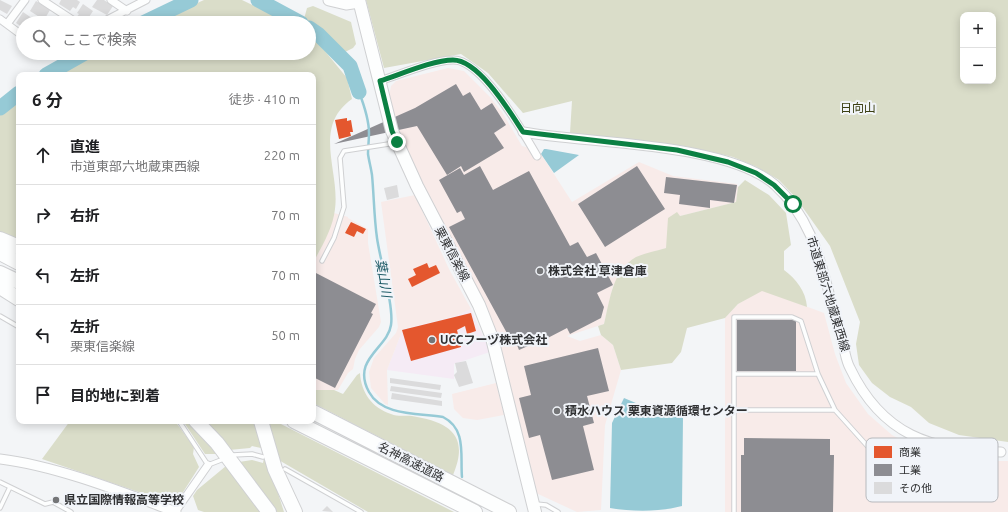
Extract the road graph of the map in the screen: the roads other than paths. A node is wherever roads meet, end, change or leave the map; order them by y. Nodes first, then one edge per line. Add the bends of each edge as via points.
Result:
1 (25, 0) edge
2 (42, 0) edge
3 (111, 0) edge
4 (146, 0) edge
5 (329, 0) edge
6 (359, 1) edge
7 (127, 11) junction
8 (66, 16) edge
9 (116, 16) edge
10 (0, 19) edge
11 (7, 24) junction
12 (16, 31) edge
13 (380, 81) junction
14 (523, 132) junction
15 (397, 142) junction
16 (537, 156) dead end
17 (0, 239) edge
18 (16, 246) edge
19 (0, 253) edge
20 (16, 261) edge
21 (322, 261) dead end
22 (0, 273) edge
23 (16, 281) edge
24 (0, 287) edge
25 (16, 297) edge
26 (0, 316) edge
27 (16, 325) edge
28 (734, 374) junction
29 (818, 374) junction
30 (734, 410) junction
31 (835, 410) junction
32 (316, 414) edge
33 (181, 424) edge
34 (199, 424) edge
35 (262, 424) edge
36 (300, 424) edge
37 (918, 438) edge
38 (866, 445) edge
39 (233, 455) dead end
40 (263, 457) dead end
41 (0, 459) edge
42 (221, 460) dead end
43 (208, 465) junction
44 (286, 469) dead end
45 (0, 482) edge
46 (10, 487) junction
47 (0, 508) edge
48 (534, 508) edge
49 (71, 512) edge
50 (176, 512) edge
51 (269, 512) edge
52 (295, 512) edge
53 (361, 512) edge
54 (475, 512) edge
55 (510, 512) edge
56 (558, 512) edge
57 (734, 512) edge

1 - 11 street
2 - 8 street
3 - 7 street
4 - 7 street
5 - 6 main road via 342,3
6 - 13 main road, 栗東信楽線
7 - 9 street
10 - 11 street
11 - 12 street
13 - 14 street via 437,63 461,61 480,75 504,101
13 - 15 main road, 栗東信楽線
14 - 16 street
14 - 37 street, 市道東部六地蔵東西線 via 677,150 728,162 756,173 774,185 793,204 807,224 821,263 850,368 870,402 887,419
15 - 21 lane via 344,151 340,158 344,207 334,238
15 - 48 main road, 栗東信楽線 via 479,305 492,338
17 - 18 highway
19 - 20 highway
22 - 23 highway
24 - 25 highway
26 - 27 lane
28 - 29 lane
28 - 29 lane via 734,317 792,317 801,321
28 - 30 lane
29 - 31 lane
30 - 31 lane
30 - 57 lane
31 - 38 lane
32 - 55 highway, 名神高速道路
33 - 43 lane
34 - 51 highway via 217,443
35 - 52 highway via 275,469
36 - 54 highway, 名神高速道路
39 - 40 lane via 252,454
41 - 50 street via 63,473
42 - 43 lane
43 - 50 street
44 - 53 lane
45 - 46 lane
46 - 47 lane
46 - 49 lane via 45,504 53,502
48 - 56 lane via 546,505

